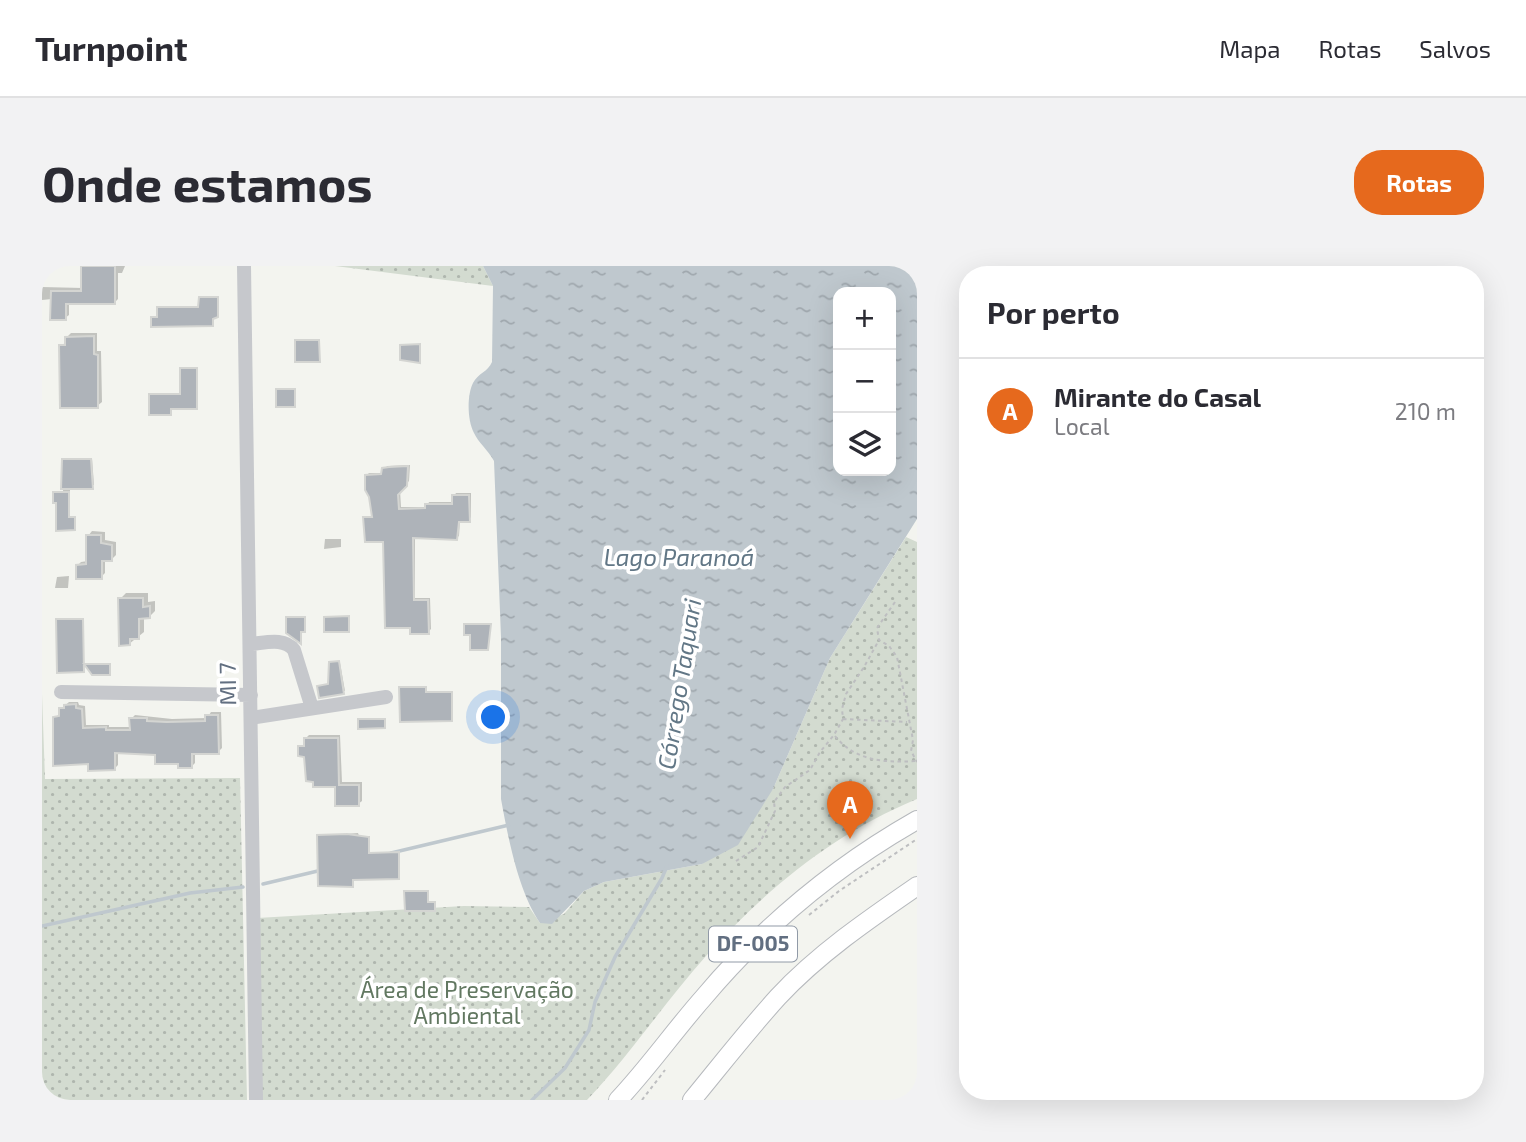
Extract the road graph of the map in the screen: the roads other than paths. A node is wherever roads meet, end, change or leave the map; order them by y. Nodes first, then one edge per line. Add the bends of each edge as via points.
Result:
1 (244, 266) edge
2 (250, 644) junction
3 (61, 692) dead end
4 (251, 695) junction
5 (386, 697) dead end
6 (312, 708) junction
7 (251, 718) junction
8 (917, 820) edge
9 (917, 886) edge
10 (256, 1100) edge
11 (618, 1100) edge
12 (692, 1100) edge

1 - 2 street, MI 7
2 - 4 street, MI 7
2 - 6 street via 289,644
3 - 4 street
4 - 7 street, MI 7
5 - 6 street
6 - 7 street
7 - 10 street, MI 7
8 - 11 main road, DF-005 via 823,880 747,950
9 - 12 main road, DF-005 via 802,974

